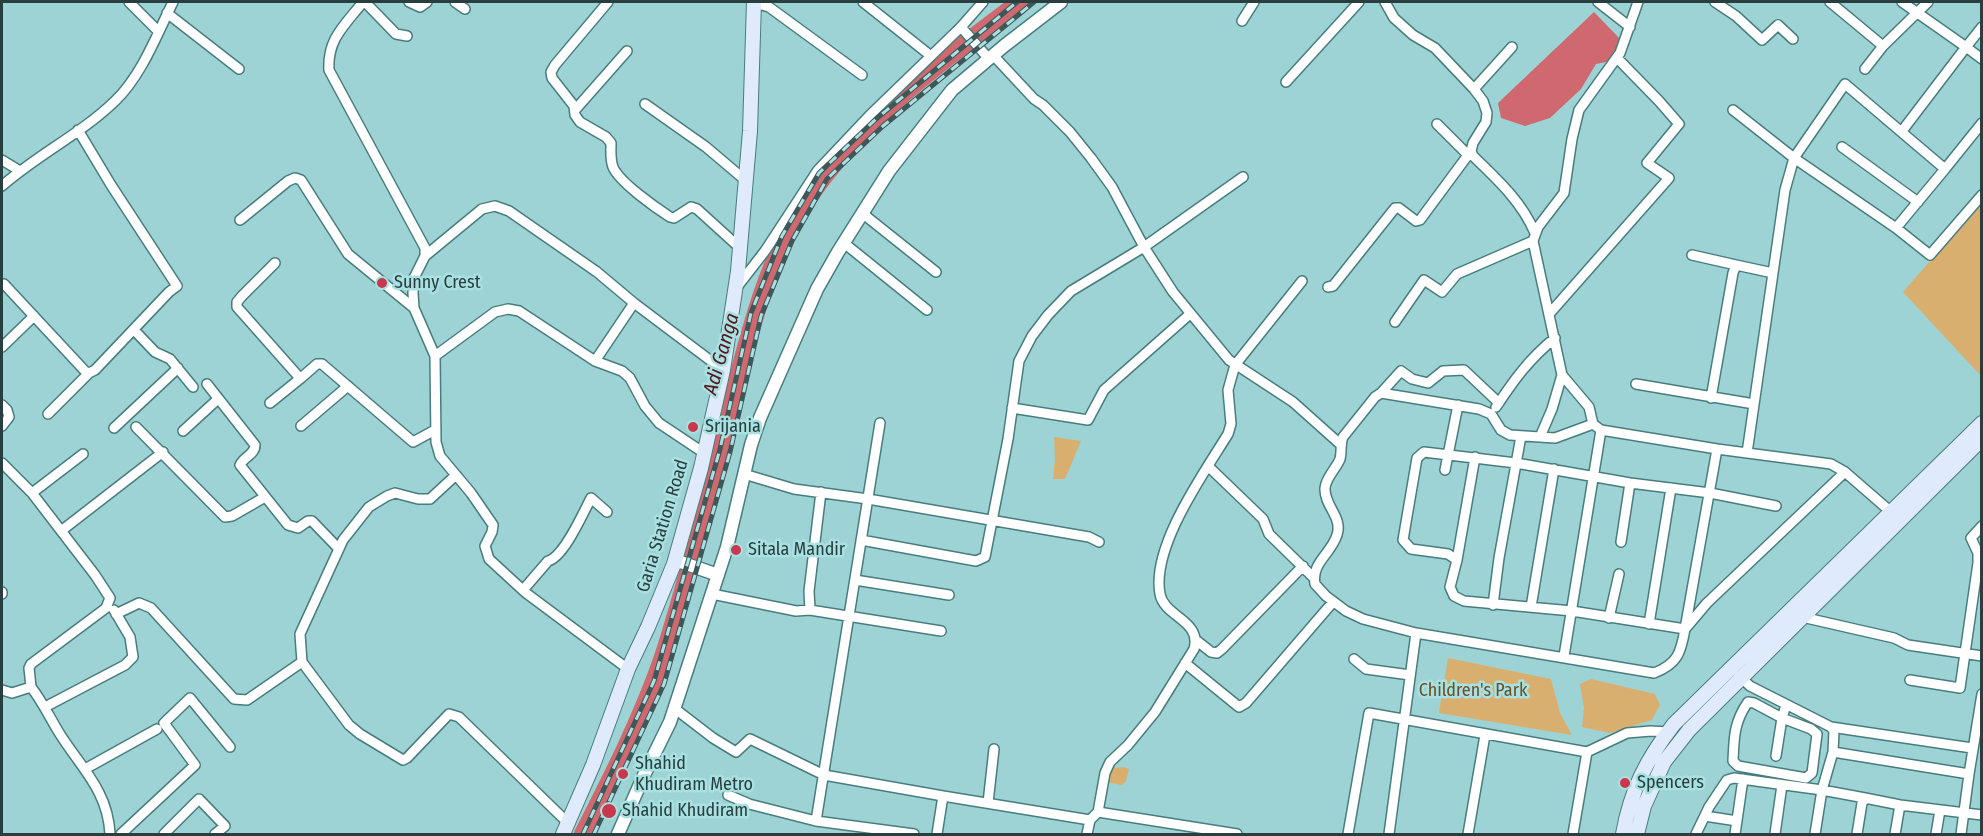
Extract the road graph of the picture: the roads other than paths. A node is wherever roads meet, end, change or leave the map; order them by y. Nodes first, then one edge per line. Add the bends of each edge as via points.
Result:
1 (129, 2) edge
2 (173, 2) edge
3 (364, 2) edge
4 (409, 2) edge
5 (427, 2) edge
6 (455, 2) edge
7 (608, 2) edge
8 (754, 2) edge
9 (862, 2) edge
10 (983, 2) edge
11 (1061, 2) edge
12 (1254, 2) edge
13 (1359, 2) edge
14 (1385, 2) edge
15 (1598, 2) edge
16 (1638, 2) edge
17 (1714, 2) edge
18 (1830, 2) edge
19 (1902, 2) edge
20 (1928, 2) edge
21 (771, 4) edge
22 (465, 9) dead end
23 (167, 13) junction
24 (1917, 13) junction
25 (1242, 21) dead end
26 (961, 27) junction
27 (1630, 27) junction
28 (1982, 27) edge
29 (158, 31) junction
30 (406, 36) dead end
31 (1793, 39) dead end
32 (1883, 46) junction
33 (1512, 47) dead end
34 (1966, 47) junction
35 (627, 51) dead end
36 (931, 56) junction
37 (991, 57) junction
38 (1617, 58) junction
39 (1982, 59) edge
40 (239, 69) dead end
41 (1865, 69) dead end
42 (862, 75) dead end
43 (1286, 82) dead end
44 (1474, 88) junction
45 (645, 104) dead end
46 (575, 110) junction
47 (1733, 110) dead end
48 (1982, 123) edge
49 (1437, 124) dead end
50 (78, 130) junction
51 (1902, 131) junction
52 (1842, 147) dead end
53 (1470, 153) junction
54 (1794, 158) junction
55 (2, 160) edge
56 (1945, 169) junction
57 (20, 171) junction
58 (1243, 177) dead end
59 (745, 180) junction
60 (2, 186) edge
61 (1982, 195) edge
62 (1918, 202) junction
63 (862, 213) junction
64 (240, 220) dead end
65 (1896, 228) junction
66 (1534, 237) junction
67 (844, 243) junction
68 (1144, 247) junction
69 (740, 248) junction
70 (1692, 255) dead end
71 (425, 256) junction
72 (275, 263) dead end
73 (1736, 265) junction
74 (936, 272) dead end
75 (1773, 273) junction
76 (1302, 281) dead end
77 (2, 284) edge
78 (1328, 287) dead end
79 (735, 290) junction
80 (634, 303) junction
81 (414, 308) junction
82 (927, 310) dead end
83 (1550, 313) junction
84 (1190, 314) junction
85 (34, 316) junction
86 (1395, 322) dead end
87 (134, 330) junction
88 (1555, 338) junction
89 (2, 347) edge
90 (435, 356) junction
91 (596, 362) junction
92 (1235, 365) junction
93 (178, 369) junction
94 (723, 370) junction
95 (89, 373) junction
96 (1562, 375) junction
97 (301, 378) junction
98 (207, 384) dead end
99 (1636, 384) dead end
100 (348, 386) junction
101 (194, 387) dead end
102 (1381, 393) junction
103 (1711, 398) junction
104 (218, 399) junction
105 (270, 403) dead end
106 (1499, 403) junction
107 (1754, 404) junction
108 (2, 405) edge
109 (1458, 405) junction
110 (1012, 408) junction
111 (48, 414) dead end
112 (1491, 414) junction
113 (880, 423) dead end
114 (1982, 423) edge
115 (2, 426) edge
116 (301, 426) dead end
117 (136, 427) dead end
118 (1597, 427) junction
119 (114, 428) dead end
120 (435, 430) junction
121 (183, 431) dead end
122 (1521, 436) junction
123 (1540, 437) junction
124 (1982, 439) edge
125 (1340, 444) junction
126 (1717, 449) junction
127 (163, 452) junction
128 (704, 453) junction
129 (1747, 453) junction
130 (83, 454) dead end
131 (1448, 455) junction
132 (1475, 457) junction
133 (2, 463) edge
134 (1516, 463) junction
135 (1209, 467) junction
136 (1554, 469) junction
137 (1445, 470) dead end
138 (1845, 472) junction
139 (744, 474) junction
140 (456, 475) junction
141 (1592, 476) junction
142 (1630, 483) junction
143 (1671, 488) junction
144 (822, 492) junction
145 (32, 493) junction
146 (1710, 494) junction
147 (265, 497) junction
148 (868, 499) junction
149 (1776, 506) dead end
150 (608, 512) dead end
151 (1891, 512) junction
152 (993, 520) junction
153 (1982, 526) edge
154 (61, 531) junction
155 (861, 540) junction
156 (1099, 542) dead end
157 (1621, 542) dead end
158 (339, 549) junction
159 (675, 560) junction
160 (1457, 560) junction
161 (1303, 566) junction
162 (1619, 574) dead end
163 (718, 575) junction
164 (1834, 575) junction
165 (1314, 578) junction
166 (855, 580) junction
167 (523, 590) junction
168 (712, 594) junction
169 (949, 595) dead end
170 (1333, 602) junction
171 (110, 603) junction
172 (1493, 605) junction
173 (1531, 607) junction
174 (810, 610) junction
175 (1572, 611) junction
176 (116, 614) junction
177 (849, 617) junction
178 (1802, 617) junction
179 (1609, 618) junction
180 (1649, 624) junction
181 (1685, 629) junction
182 (941, 631) dead end
183 (1416, 633) junction
184 (1196, 640) junction
185 (1964, 654) junction
186 (1564, 656) junction
187 (1982, 656) edge
188 (1354, 659) dead end
189 (302, 662) junction
190 (1185, 663) junction
191 (1730, 668) junction
192 (628, 669) junction
193 (1410, 675) junction
194 (1742, 678) junction
195 (1911, 680) dead end
196 (31, 687) junction
197 (2, 690) edge
198 (1982, 694) edge
199 (1786, 705) junction
200 (45, 707) junction
201 (674, 708) junction
202 (1782, 718) junction
203 (1405, 720) junction
204 (1831, 727) junction
205 (157, 729) dead end
206 (1668, 732) junction
207 (1485, 735) junction
208 (230, 747) dead end
209 (1972, 748) junction
210 (994, 749) dead end
211 (1587, 752) junction
212 (1833, 752) junction
213 (1776, 756) dead end
214 (85, 769) junction
215 (1969, 774) junction
216 (824, 775) junction
217 (1743, 779) junction
218 (1782, 785) junction
219 (1822, 790) junction
220 (728, 795) dead end
221 (943, 796) junction
222 (1865, 798) junction
223 (988, 803) junction
224 (1900, 805) junction
225 (1940, 810) junction
226 (1098, 812) junction
227 (1964, 814) junction
228 (1982, 815) edge
229 (1704, 816) junction
230 (816, 820) junction
231 (1090, 820) junction
232 (1737, 821) junction
233 (565, 828) edge
234 (110, 834) edge
235 (121, 834) edge
236 (164, 834) edge
237 (215, 834) edge
238 (618, 834) edge
239 (914, 834) edge
240 (937, 834) edge
241 (1088, 834) edge
242 (1237, 834) edge
243 (1348, 834) edge
244 (1389, 834) edge
245 (1468, 834) edge
246 (1572, 834) edge
247 (1623, 834) edge
248 (1637, 834) edge
249 (1696, 834) edge
250 (1735, 834) edge
251 (1774, 834) edge
252 (1815, 834) edge
253 (1857, 834) edge
254 (1895, 834) edge
255 (1936, 834) edge
256 (1961, 834) edge

1 - 29 street
2 - 23 street
3 - 30 street via 396,34
3 - 71 street via 331,43 329,70 425,248
4 - 5 street via 420,7
6 - 22 street
7 - 46 street via 551,72
8 - 21 street
8 - 59 main road, Garia Station Road
9 - 36 street
10 - 26 street
11 - 37 street
12 - 25 street
13 - 43 street
14 - 44 street via 1394,18 1436,48
15 - 27 street
16 - 27 street
17 - 31 street via 1762,40 1778,25
18 - 32 street
19 - 24 street
20 - 24 street
21 - 42 street
23 - 29 street
23 - 40 street
24 - 32 street
24 - 34 street
26 - 36 street
26 - 37 street
27 - 38 street
28 - 34 street
29 - 50 street via 145,59 117,100
32 - 41 street
33 - 44 street
34 - 39 street
34 - 51 street
35 - 46 street
36 - 79 street via 818,170
37 - 63 street via 952,90
37 - 68 street via 1070,132 1091,158
38 - 66 street via 1579,110 1564,193
38 - 83 street via 1679,124 1647,163 1669,178
44 - 53 street via 1487,113
45 - 59 street
46 - 69 street via 580,122 611,143 615,171 638,193 670,217 691,207 698,209
47 - 54 street
48 - 56 street
49 - 53 street
50 - 57 street
50 - 87 street via 177,286
51 - 54 street via 1845,84
51 - 56 street
52 - 62 street
53 - 66 street via 1515,197
53 - 78 street via 1420,220 1395,208 1333,286
54 - 65 street
54 - 75 street via 1785,190
55 - 57 street
56 - 62 street
57 - 60 street
58 - 68 street
59 - 69 main road, Garia Station Road
61 - 65 street via 1930,255
62 - 65 street
63 - 67 street
63 - 74 street
64 - 81 street via 288,181 301,180 348,254
66 - 83 street
66 - 86 street via 1456,274 1442,292 1424,280
67 - 82 street
67 - 139 street via 817,289 777,377
68 - 84 street
68 - 110 street via 1071,291 1048,315 1023,349
69 - 79 main road, Garia Station Road
70 - 73 street
71 - 80 street via 482,209 495,206 509,211 597,272
71 - 81 street via 414,278
72 - 97 street via 242,296 237,307
73 - 75 street
73 - 103 street
75 - 107 street
76 - 92 street
77 - 85 street
79 - 94 main road, Garia Station Road
80 - 91 street
80 - 94 street
81 - 90 street
83 - 88 street
84 - 92 street
84 - 110 street via 1104,390 1088,420
85 - 89 street
85 - 95 street
87 - 93 street
87 - 95 street
88 - 96 street
88 - 106 street via 1521,370
90 - 91 street via 495,312 508,309 519,311
90 - 120 street
91 - 128 street via 622,371 659,423
92 - 125 street via 1293,402
92 - 135 street via 1228,390 1231,424
93 - 101 street
93 - 119 street
94 - 128 main road, Garia Station Road
95 - 111 street
96 - 118 street via 1589,407
96 - 123 street
97 - 100 street via 320,363
97 - 105 street
98 - 104 street
99 - 103 street
100 - 116 street
100 - 120 street via 413,442
102 - 106 street via 1401,371 1428,383 1443,371 1464,370
102 - 109 street
102 - 125 street via 1367,404
103 - 107 street
104 - 121 street
104 - 147 street via 255,445 253,453 240,465
106 - 112 street
107 - 129 street
108 - 115 street via 9,417
109 - 112 street
109 - 131 street
110 - 152 street
112 - 122 street via 1501,430
113 - 148 street
114 - 151 main road
117 - 127 street
118 - 123 street via 1555,438
118 - 126 street
118 - 141 street
120 - 140 street via 440,456
122 - 123 street
122 - 134 street
124 - 164 main road
125 - 165 street via 1340,459 1325,485 1328,505 1337,518 1337,537 1315,569
126 - 129 street
126 - 146 street
127 - 147 street via 225,516 232,516
127 - 154 street
128 - 159 main road, Garia Station Road
129 - 138 street via 1831,464
130 - 145 street
131 - 132 street
131 - 137 street
131 - 160 street via 1424,452 1417,458 1403,540 1411,549
132 - 134 street
132 - 160 street
133 - 145 street
134 - 136 street
134 - 172 street
135 - 161 street via 1263,519 1269,534
135 - 184 street via 1188,498 1169,539 1159,575 1160,597 1188,625
136 - 141 street
136 - 173 street
138 - 151 street
138 - 181 street via 1707,603
139 - 144 street via 794,489
139 - 163 street
140 - 158 street via 430,499 395,493 378,501 348,531
140 - 167 street via 493,525 485,546 489,559
141 - 142 street
141 - 175 street
142 - 143 street
142 - 157 street
143 - 146 street
143 - 180 street
144 - 148 street
144 - 174 street
145 - 154 street
146 - 149 street
146 - 181 street
147 - 158 street via 288,525 298,528 312,521
148 - 152 street
148 - 155 street
150 - 167 street via 591,498 554,560 548,561
151 - 164 main road
152 - 155 street via 988,552 976,561
152 - 156 street
153 - 185 street via 1971,538 1978,563
154 - 171 street
155 - 166 street
158 - 189 street via 300,634
159 - 163 street
159 - 192 main road, Garia Station Road
160 - 172 street via 1450,587 1454,596
161 - 165 street
161 - 184 street via 1222,650 1210,652
162 - 179 street
163 - 168 street
164 - 178 main road
164 - 191 main road
165 - 170 street
166 - 169 street
166 - 177 street
167 - 192 street
168 - 174 street via 796,611
168 - 201 street
170 - 183 street via 1363,620
170 - 190 street via 1239,706
171 - 176 street
171 - 196 street via 31,664
172 - 173 street
173 - 175 street
174 - 177 street
175 - 179 street
175 - 186 street
176 - 189 street via 139,603 151,608 234,699 247,700
176 - 200 street via 130,637 133,657 125,665
177 - 182 street
177 - 216 street
178 - 185 street via 1885,635 1908,645
178 - 194 main road
179 - 180 street
180 - 181 street
181 - 186 street via 1681,651 1674,661 1654,672
183 - 186 street
183 - 193 street
184 - 190 street
185 - 187 street
185 - 195 street via 1960,688
188 - 193 street via 1366,669
189 - 233 street via 349,725 403,760 449,714 459,717
190 - 226 street via 1149,719 1110,762
191 - 194 street
191 - 206 main road
192 - 233 main road, Garia Station Road
193 - 203 street
194 - 199 street
194 - 248 main road via 1689,730 1664,762 1644,806
196 - 197 street via 12,693
196 - 200 street
198 - 209 street
199 - 202 street
199 - 204 street
200 - 214 street
201 - 216 street via 732,751 738,751 750,739
201 - 238 street
202 - 202 street via 1817,734 1812,773 1806,778 1738,766 1733,761 1734,730 1748,702
202 - 213 street
203 - 207 street
203 - 243 street via 1369,713
203 - 244 street
204 - 209 street
204 - 212 street
205 - 214 street
206 - 211 street via 1627,733
206 - 247 main road via 1645,765
207 - 211 street
207 - 245 street
208 - 235 street via 190,698 164,723 195,765
209 - 215 street
210 - 223 street
211 - 246 street
212 - 215 street
212 - 219 street
214 - 234 street via 98,788
215 - 227 street
216 - 221 street
216 - 230 street
217 - 218 street
217 - 229 street via 1727,780
217 - 232 street
218 - 219 street
218 - 251 street
219 - 222 street
219 - 252 street
220 - 230 street
221 - 223 street
221 - 240 street
222 - 224 street
222 - 253 street
223 - 231 street
224 - 225 street
224 - 254 street
225 - 227 street
225 - 255 street
226 - 231 street
226 - 242 street
227 - 228 street
227 - 256 street
229 - 232 street
229 - 249 street
230 - 239 street
231 - 241 street
232 - 250 street
236 - 237 street via 199,799 225,826

